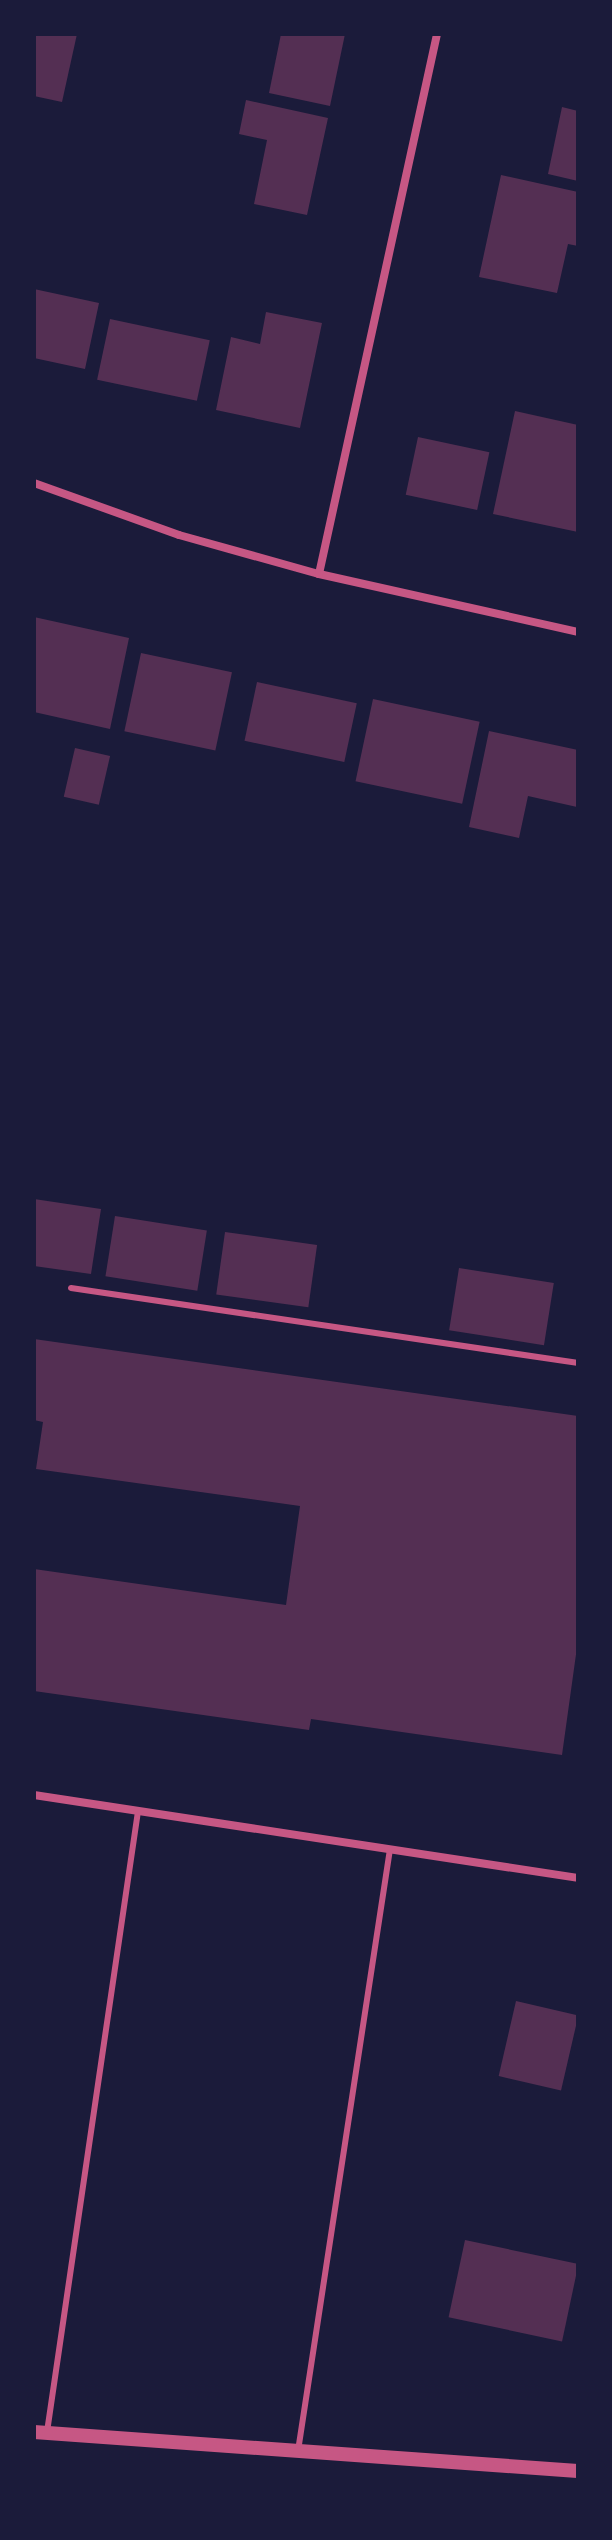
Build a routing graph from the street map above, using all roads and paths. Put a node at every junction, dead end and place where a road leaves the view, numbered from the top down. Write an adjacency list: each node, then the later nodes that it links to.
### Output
1 (437, 34): 3 (street)
2 (34, 483): 3 (street)
3 (319, 574): 4 (street)
4 (578, 632)
5 (71, 1288): 6 (lane)
6 (578, 1363)
7 (34, 1795): 8 (street)
8 (138, 1811): 9 (street); 11 (lane)
9 (390, 1849): 10 (street); 12 (lane)
10 (578, 1878)
11 (40, 2432): 12 (street)
12 (298, 2451): 13 (street)
13 (578, 2471)

